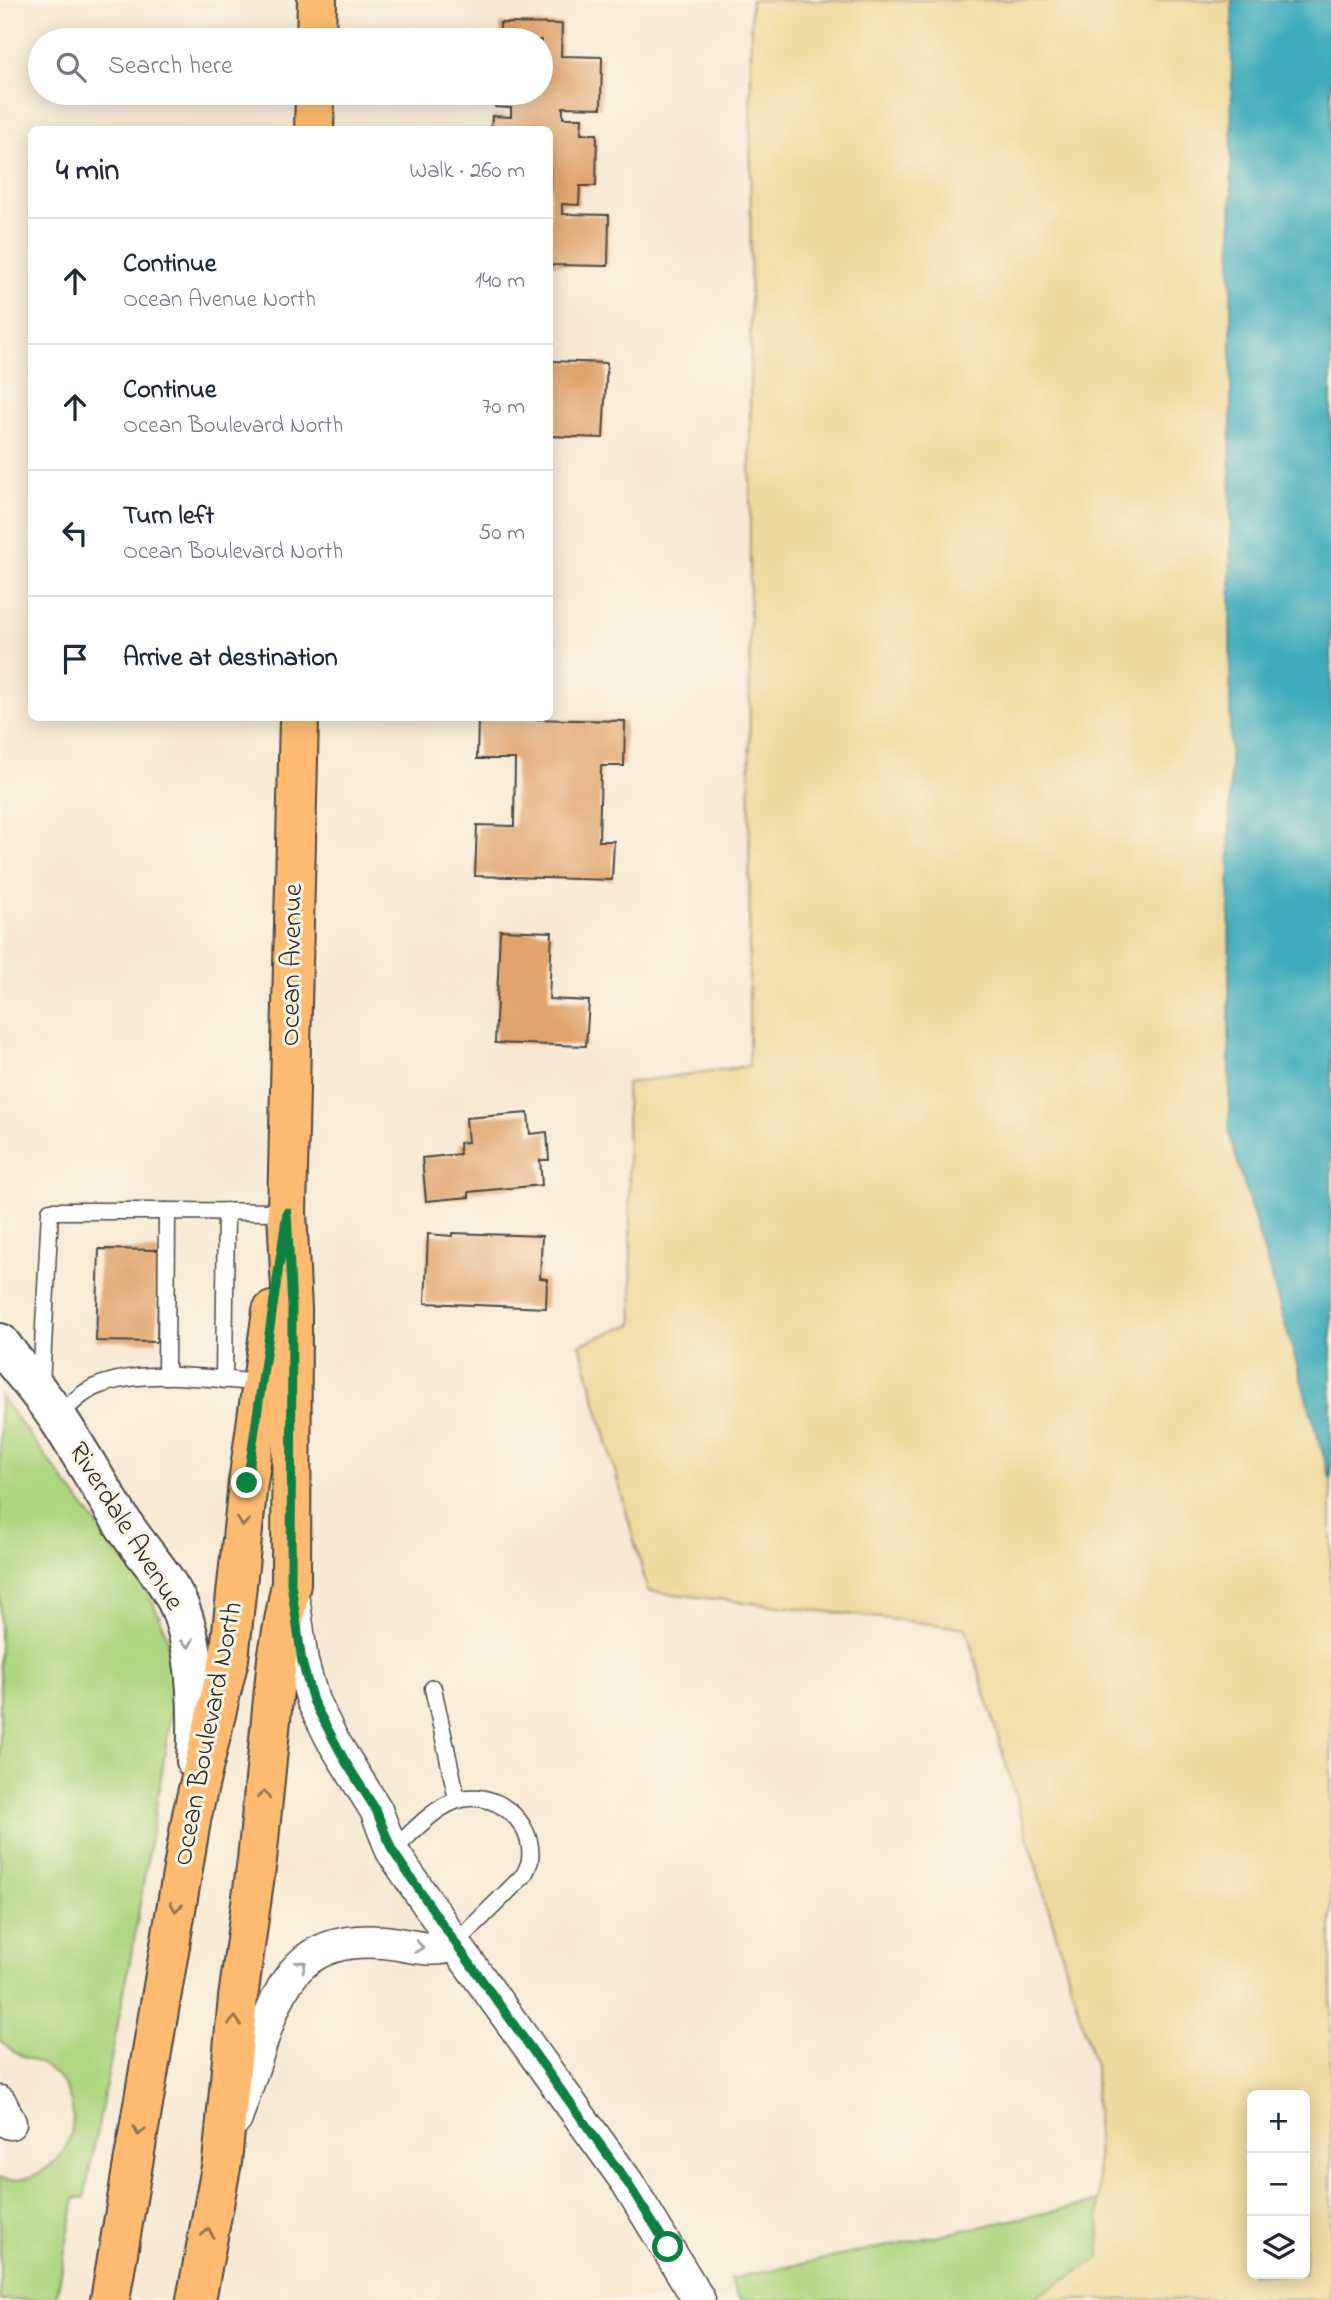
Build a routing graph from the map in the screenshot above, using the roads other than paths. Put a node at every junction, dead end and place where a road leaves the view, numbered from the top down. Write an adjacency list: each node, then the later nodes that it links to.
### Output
1 (317, 0): 2 (main road)
2 (316, 28)
3 (315, 105): 4 (main road)
4 (314, 126)
5 (299, 721): 8 (main road, Ocean Avenue)
6 (167, 1211): 7 (lane); 10 (lane); 13 (lane)
7 (226, 1211): 8 (lane); 11 (lane)
8 (287, 1212): 12 (main road, Ocean Boulevard North); 14 (main road, Ocean Boulevard North)
9 (0, 1343): 13 (street, Riverdale Avenue)
10 (166, 1376): 11 (lane); 13 (lane)
11 (224, 1380): 12 (lane)
12 (262, 1383): 17 (main road, Ocean Boulevard North, one-way to 17)
13 (48, 1406): 17 (street, Riverdale Avenue, one-way to 17)
14 (291, 1583): 18 (street); 20 (main road, Ocean Boulevard North, one-way to 14)
15 (433, 1688): 16 (lane)
16 (457, 1800): 18 (lane); 19 (lane)
17 (192, 1815): 21 (main road, Ocean Boulevard North, one-way to 21)
18 (392, 1850): 19 (street)
19 (456, 1944): 20 (street, one-way to 19); 23 (street)
20 (222, 2162): 22 (main road, Ocean Boulevard North, one-way to 20)
21 (110, 2300)
22 (195, 2300)
23 (699, 2300)

